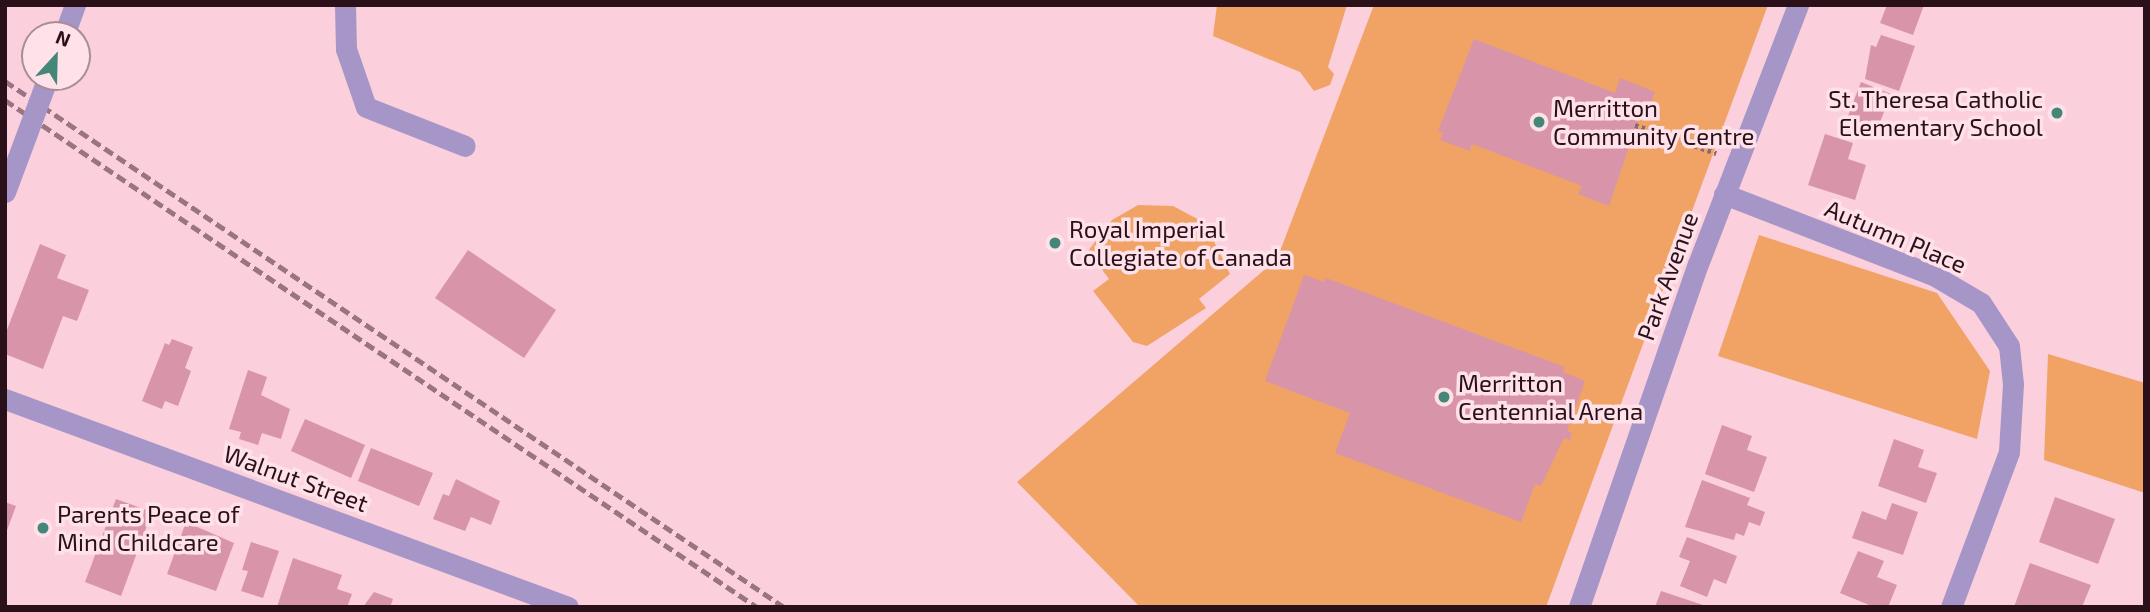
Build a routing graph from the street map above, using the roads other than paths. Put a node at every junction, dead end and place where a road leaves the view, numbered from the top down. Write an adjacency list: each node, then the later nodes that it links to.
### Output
1 (345, 5): 4 (street)
2 (1798, 5): 6 (street, Park Avenue)
3 (43, 91): 5 (street, bridge)
4 (466, 146)
5 (5, 192)
6 (1724, 194): 9 (street, Park Avenue); 10 (street, Autumn Place)
7 (5, 399): 8 (street, Walnut Street)
8 (568, 607)
9 (1579, 607)
10 (1951, 607)

